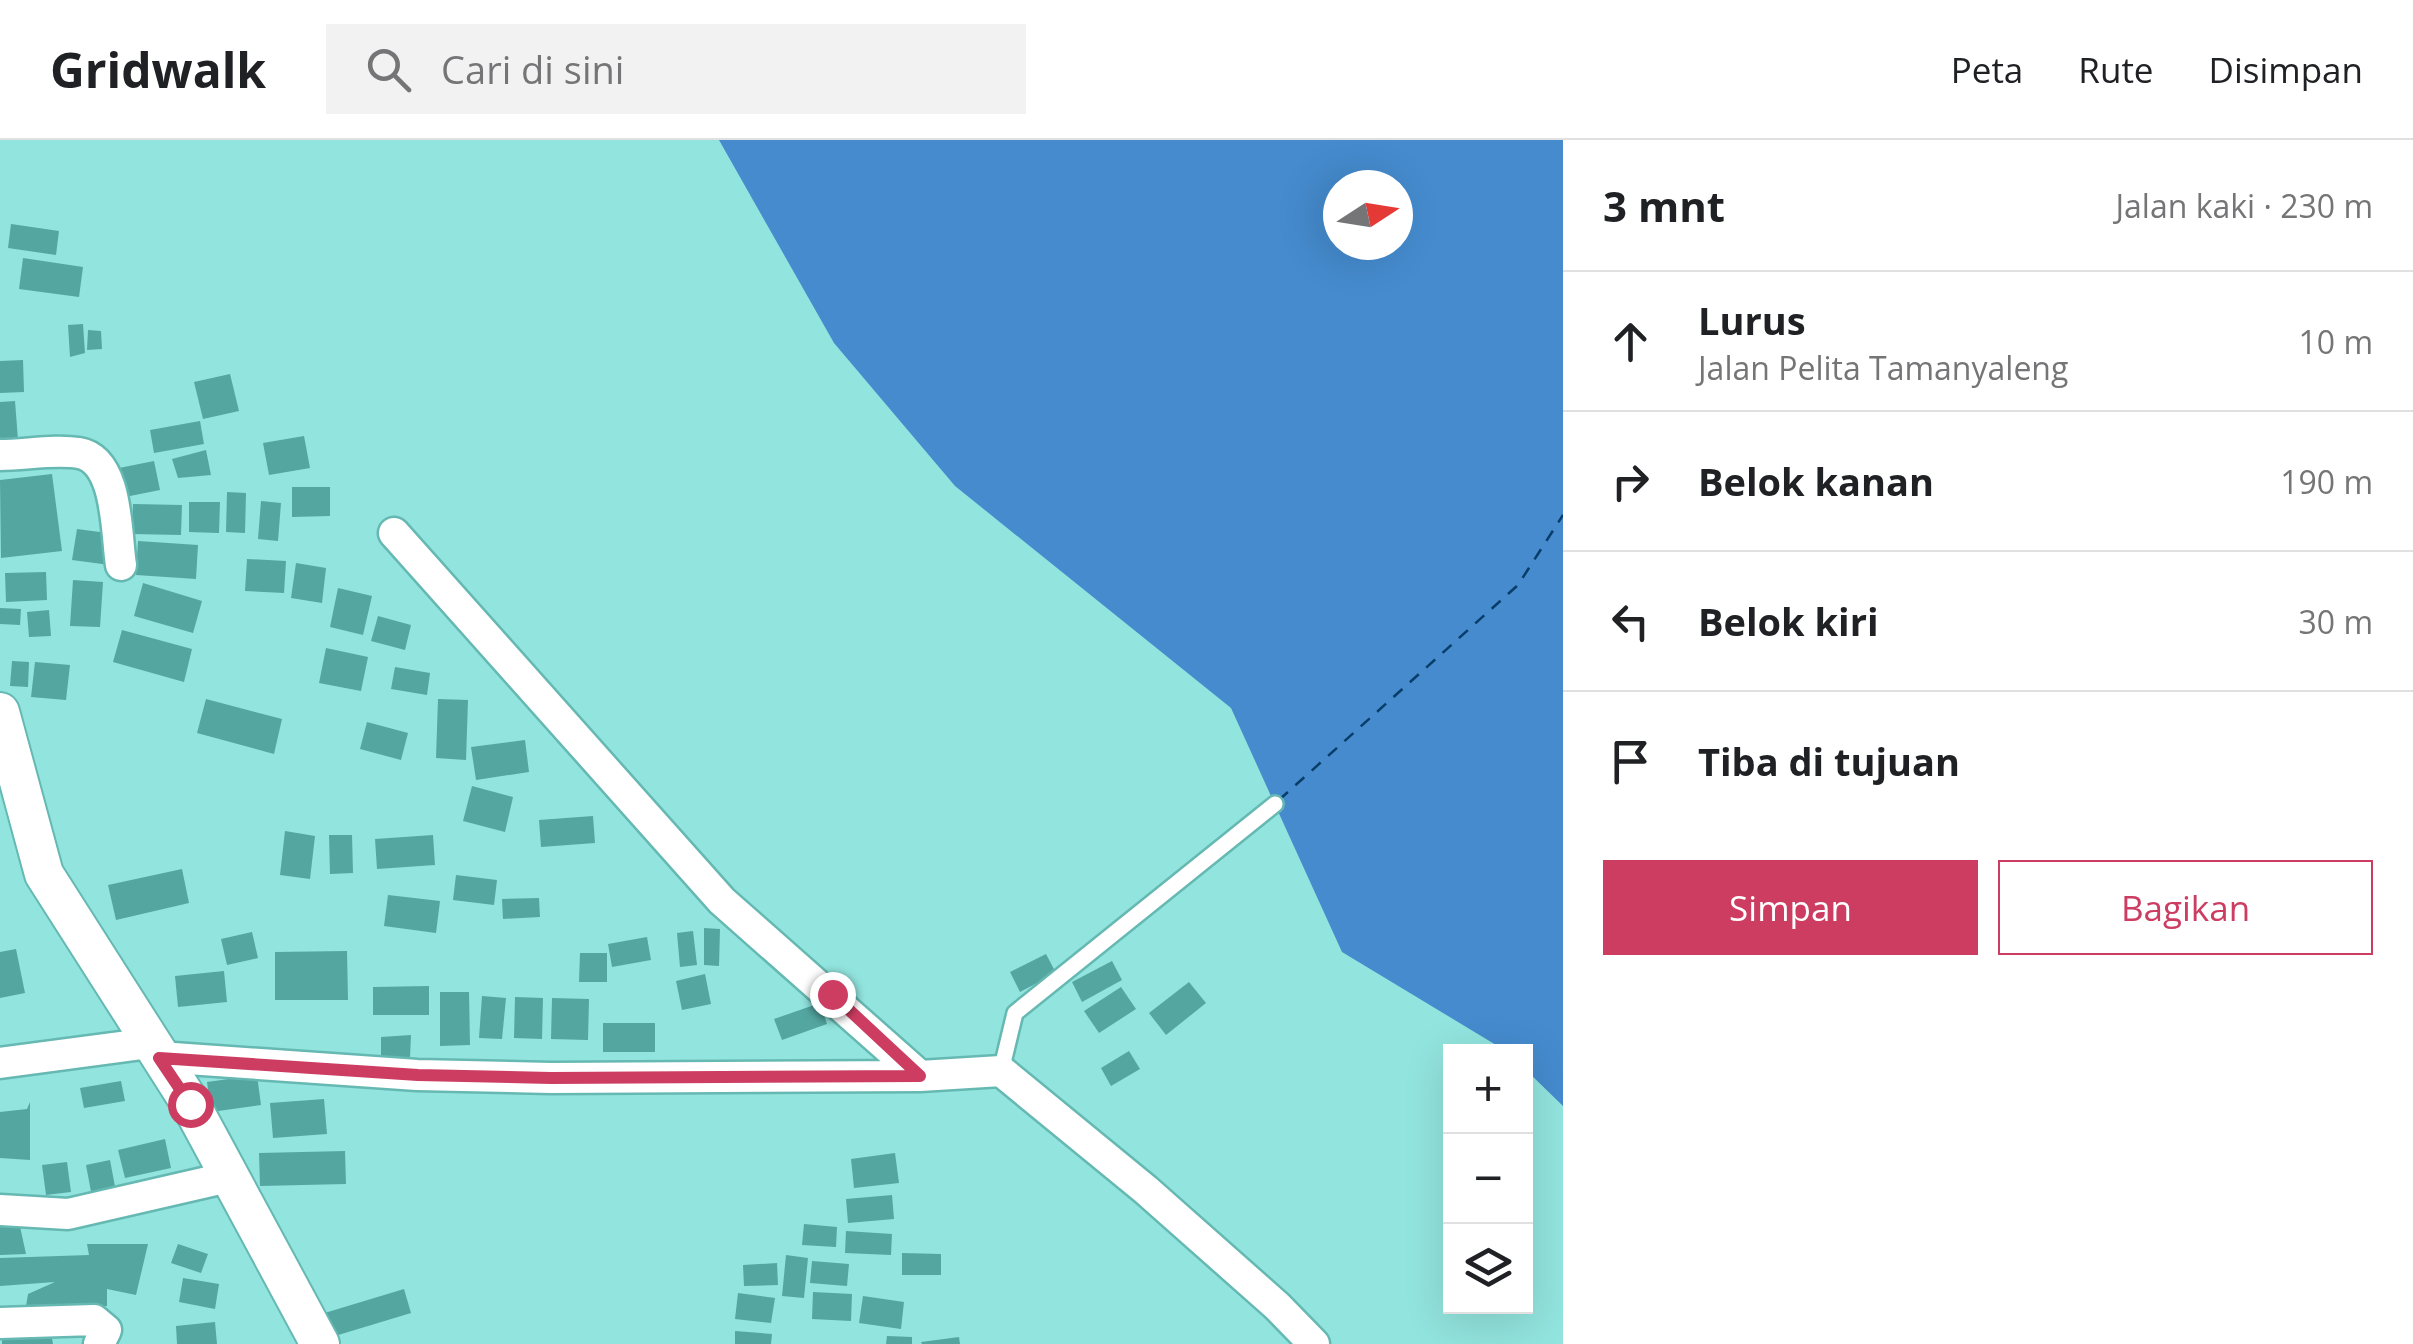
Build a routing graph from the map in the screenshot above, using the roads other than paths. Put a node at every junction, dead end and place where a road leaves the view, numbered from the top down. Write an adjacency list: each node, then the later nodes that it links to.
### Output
1 (0, 455): 3 (street)
2 (394, 534): 10 (street)
3 (121, 566)
4 (0, 712): 5 (street)
5 (10, 783): 7 (street)
6 (1275, 804): 9 (lane)
7 (155, 1050): 8 (street); 10 (street); 11 (street)
8 (0, 1063)
9 (1002, 1071): 10 (street); 16 (street)
10 (920, 1076)
11 (230, 1177): 12 (street); 15 (street)
12 (0, 1210)
13 (0, 1324): 14 (street)
14 (99, 1344)
15 (320, 1344)
16 (1314, 1344)

